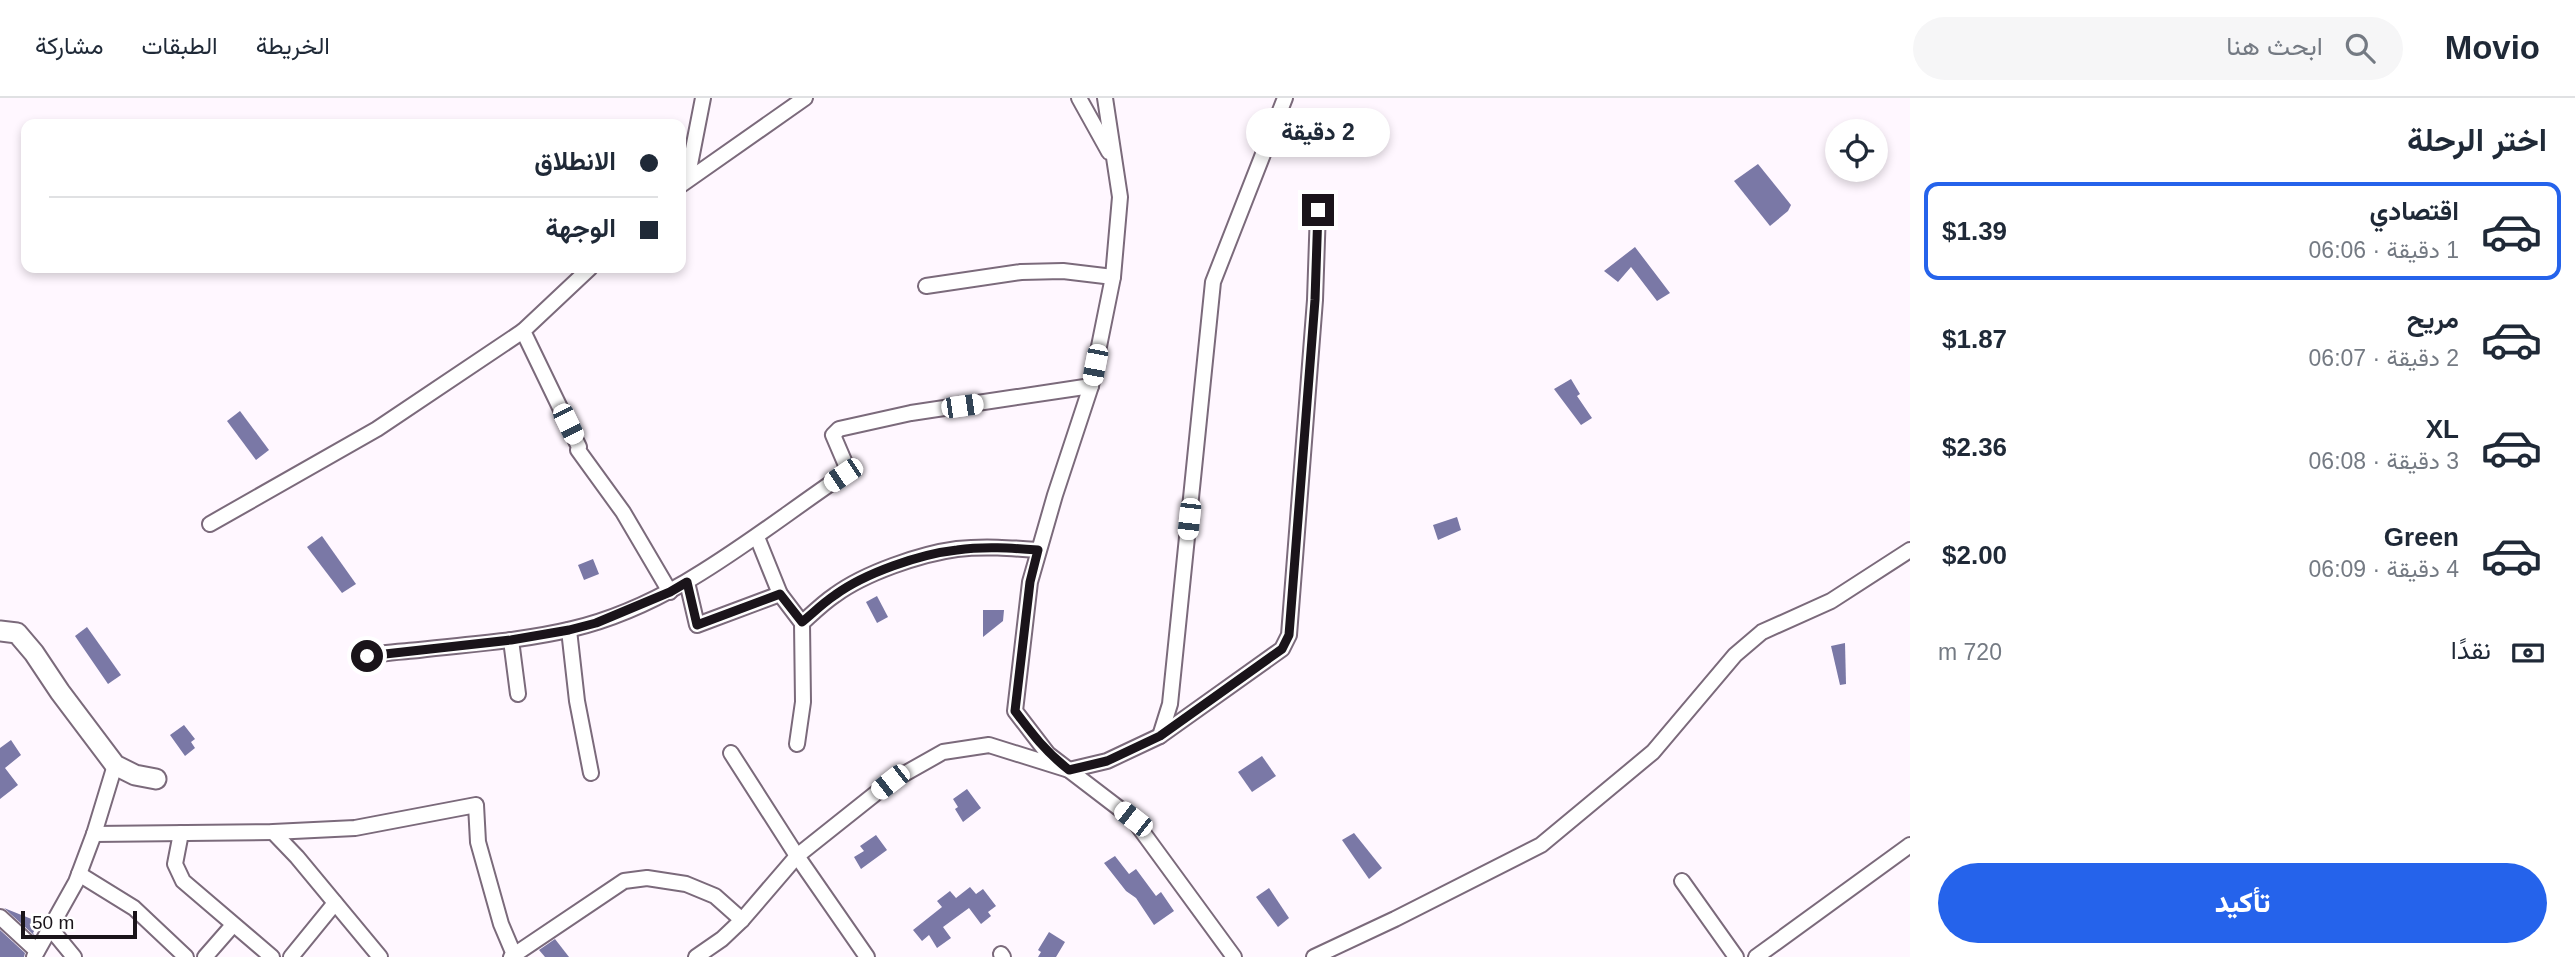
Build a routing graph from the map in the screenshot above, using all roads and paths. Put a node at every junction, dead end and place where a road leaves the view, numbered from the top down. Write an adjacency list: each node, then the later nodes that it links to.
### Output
1 (703, 98): 6 (street)
2 (805, 98): 7 (street)
3 (1079, 98): 8 (street)
4 (1105, 98): 8 (street)
5 (1285, 98): 28 (street)
6 (686, 174)
7 (686, 182)
8 (1120, 197): 11 (street)
9 (1318, 210): 28 (street)
10 (585, 273): 13 (street)
11 (1113, 277): 12 (street); 14 (street)
12 (926, 286)
13 (523, 331): 15 (street); 20 (street)
14 (1091, 386): 16 (street); 17 (street)
15 (210, 524)
16 (757, 537): 19 (street); 21 (street)
17 (1038, 550): 22 (street); 32 (street)
18 (1910, 550): 58 (street)
19 (687, 582): 20 (street); 21 (street)
20 (670, 592): 23 (street)
21 (780, 594): 22 (street)
22 (802, 622): 29 (street)
23 (569, 630): 25 (street); 33 (street)
24 (0, 631): 31 (street)
25 (511, 640): 26 (street); 27 (street)
26 (361, 659)
27 (519, 694)
28 (1160, 736): 32 (street)
29 (797, 744)
30 (731, 753): 39 (street)
31 (115, 765): 34 (street); 37 (street)
32 (1069, 770): 39 (street); 57 (street)
33 (591, 773)
34 (156, 779)
35 (273, 832): 36 (street); 42 (street); 54 (street)
36 (181, 833): 37 (street); 45 (street)
37 (94, 834): 40 (street)
38 (1910, 845): 60 (street)
39 (797, 856): 44 (street); 56 (street)
40 (79, 874): 46 (street); 49 (street)
41 (1682, 881): 59 (street)
42 (335, 903): 52 (street); 53 (street)
43 (0, 917): 47 (street)
44 (742, 920): 54 (street); 55 (street)
45 (233, 925): 50 (street); 51 (street)
46 (51, 929): 47 (street); 48 (street)
47 (36, 954)
48 (74, 957)
49 (186, 957)
50 (205, 957)
51 (272, 957)
52 (291, 957)
53 (380, 957)
54 (513, 957)
55 (696, 957)
56 (867, 957)
57 (1234, 957)
58 (1314, 957)
59 (1736, 957)
60 (1756, 957)

